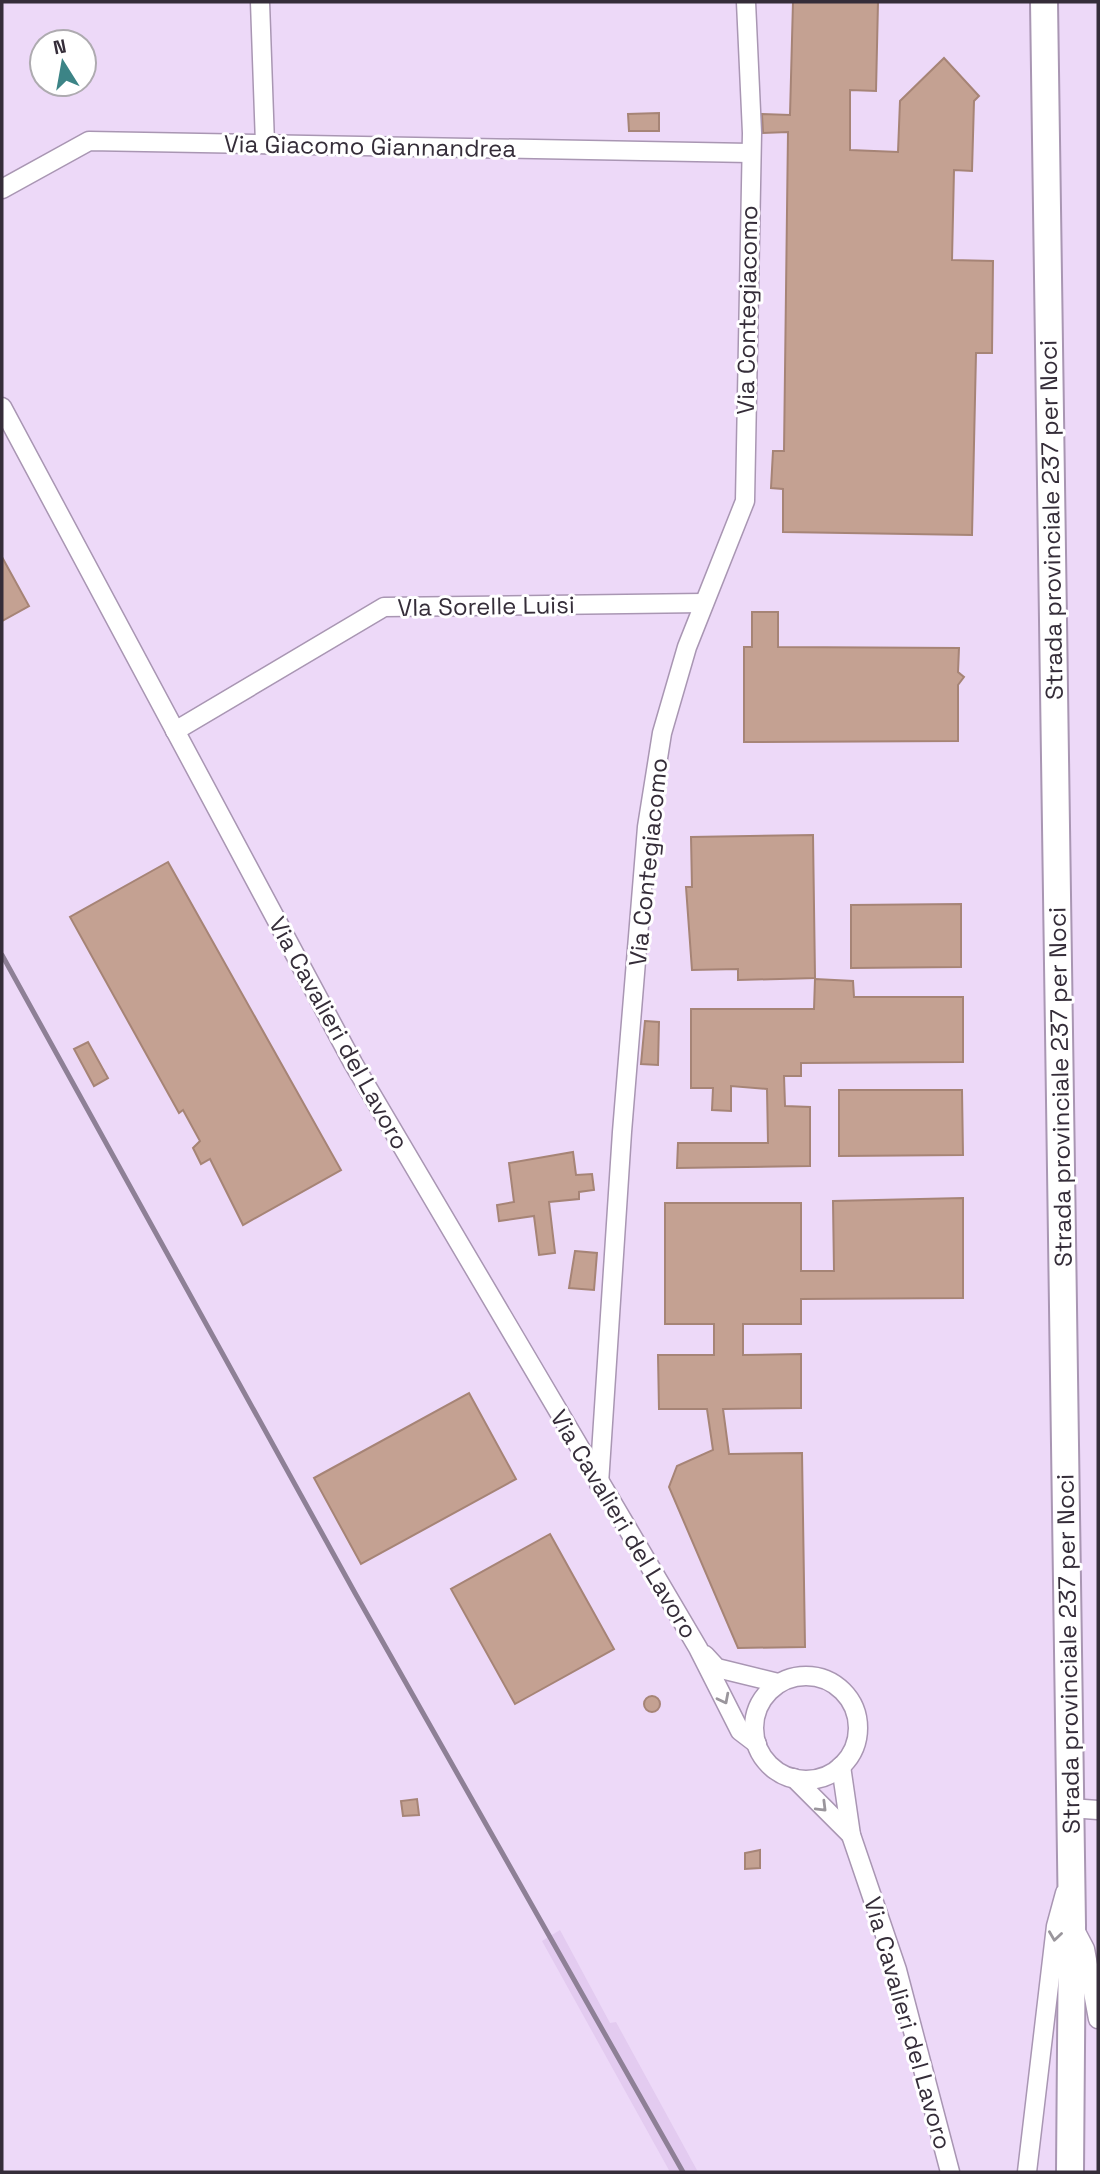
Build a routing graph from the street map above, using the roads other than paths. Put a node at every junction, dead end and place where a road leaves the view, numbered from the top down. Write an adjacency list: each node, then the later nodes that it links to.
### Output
1 (260, 2): 4 (street)
2 (746, 2): 5 (street, Via Contegiacomo)
3 (1044, 2): 16 (main road, Strada provinciale 237 per Noci)
4 (265, 144): 5 (street, Via Giacomo Giannandrea); 6 (street, Via Giacomo Giannandrea)
5 (750, 153): 8 (street, Via Contegiacomo)
6 (2, 189)
7 (2, 407): 9 (street, Via Cavalieri del Lavoro)
8 (704, 603): 9 (street, VIa Sorelle Luisi); 10 (street, Via Contegiacomo)
9 (175, 731): 10 (street, Via Cavalieri del Lavoro)
10 (599, 1483): 11 (street, Via Cavalieri del Lavoro)
11 (698, 1648): 12 (street, Via Cavalieri del Lavoro); 13 (street, Via Cavalieri del Lavoro, one-way to 13)
12 (778, 1683): 13 (street); 14 (street, Via Cavalieri del Lavoro)
13 (757, 1744): 15 (street, Via Cavalieri del Lavoro)
14 (841, 1766): 15 (street); 18 (street, Via Cavalieri del Lavoro)
15 (794, 1778): 18 (street, Via Cavalieri del Lavoro, one-way to 18)
16 (1070, 1808): 17 (street); 19 (main road, Strada provinciale 237 per Noci)
17 (1098, 1810)
18 (851, 1835): 22 (street, Via Cavalieri del Lavoro)
19 (1071, 1869): 20 (main road, Strada provinciale 237 per Noci); 23 (street, one-way to 23)
20 (1072, 1925): 21 (street); 24 (main road, Strada provinciale 237 per Noci)
21 (1098, 2019)
22 (950, 2172)
23 (1027, 2172)
24 (1070, 2172)

